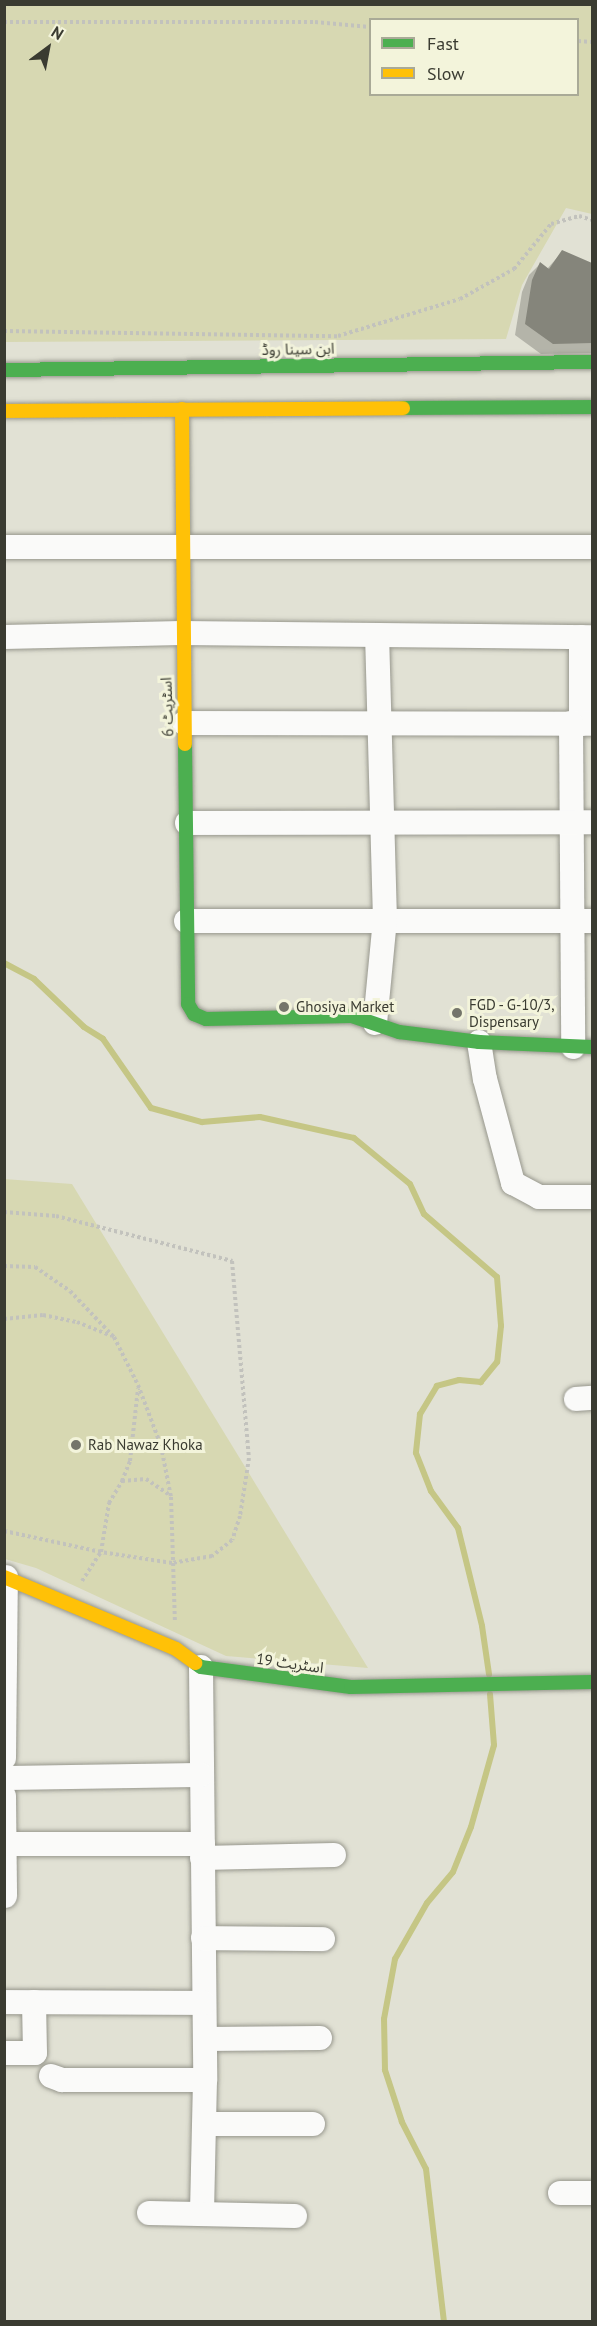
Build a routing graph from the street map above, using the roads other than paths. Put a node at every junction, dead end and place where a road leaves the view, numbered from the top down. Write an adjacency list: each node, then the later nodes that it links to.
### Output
1 (592, 362): 2 (street, ابن سینا روڈ)
2 (4, 370)
3 (592, 407): 4 (street)
4 (182, 409): 5 (street); 7 (street, اسٹریٹ 6)
5 (4, 411)
6 (4, 547): 7 (street)
7 (181, 547): 8 (street); 9 (street, اسٹریٹ 6)
8 (592, 547)
9 (181, 633): 10 (street); 11 (street); 13 (street, اسٹریٹ 6)
10 (377, 635): 12 (street); 14 (street)
11 (4, 637)
12 (587, 637): 15 (street)
13 (184, 723): 14 (street); 18 (street, اسٹریٹ 6)
14 (380, 723): 15 (street); 16 (street)
15 (582, 724): 17 (street)
16 (383, 821): 17 (street); 18 (street); 19 (street)
17 (581, 821): 21 (street)
18 (187, 823): 20 (street, اسٹریٹ 6)
19 (385, 920): 20 (street); 21 (street); 22 (street)
20 (186, 921): 22 (street, اسٹریٹ 6)
21 (582, 921): 24 (street)
22 (375, 1023): 23 (street)
23 (480, 1042): 24 (street); 25 (street)
24 (583, 1047)
25 (592, 1197)
26 (5, 1577): 27 (street, اسٹریٹ 19); 29 (street)
27 (201, 1667): 28 (street, اسٹریٹ 19); 30 (street)
28 (592, 1682)
29 (4, 1758)
30 (201, 1775): 31 (street); 34 (street)
31 (4, 1778)
32 (4, 1796): 33 (street)
33 (5, 1844): 34 (street); 36 (street)
34 (202, 1851): 35 (street); 37 (street)
35 (334, 1855)
36 (5, 1896)
37 (203, 1938): 38 (street); 41 (street)
38 (322, 1940)
39 (4, 2002): 40 (street)
40 (34, 2002): 41 (street); 44 (street)
41 (204, 2003): 43 (street)
42 (320, 2038): 43 (street)
43 (204, 2039): 46 (street)
44 (4, 2052)
45 (51, 2076): 46 (street)
46 (205, 2080): 47 (street)
47 (205, 2124): 48 (street); 52 (street)
48 (313, 2124)
49 (560, 2193): 50 (street)
50 (592, 2193)
51 (149, 2212): 52 (street)
52 (202, 2213): 53 (street)
53 (295, 2216)

